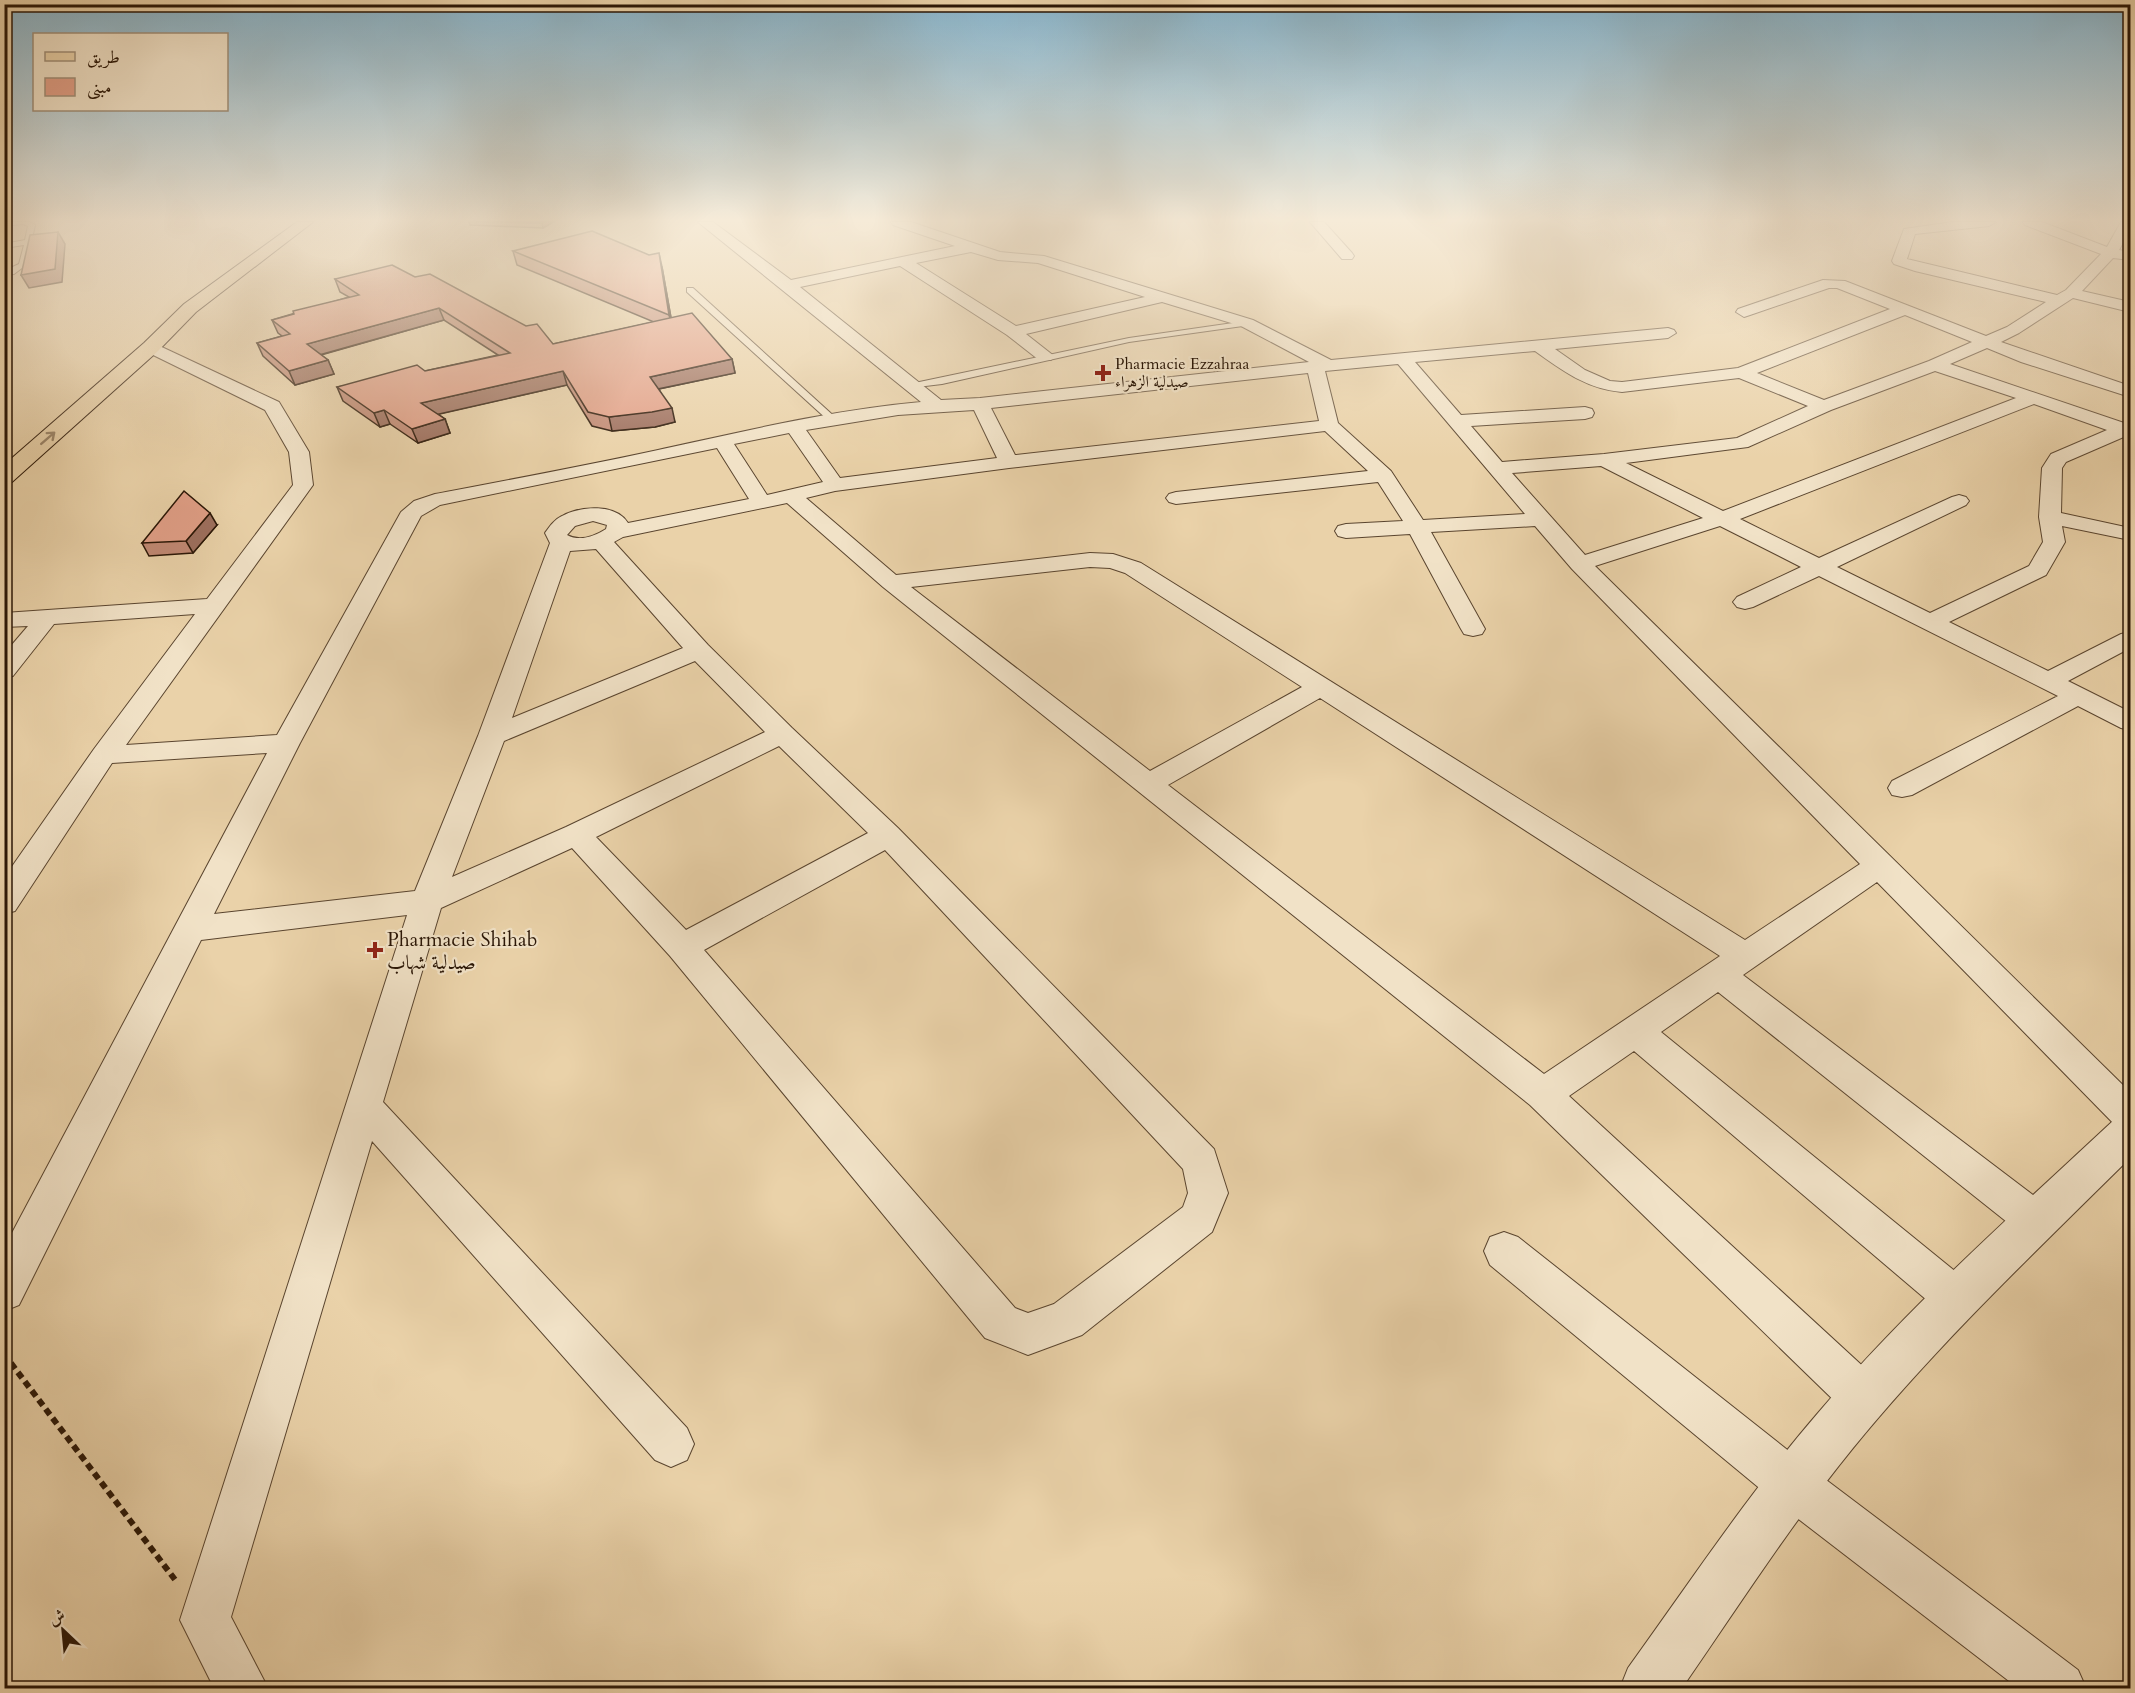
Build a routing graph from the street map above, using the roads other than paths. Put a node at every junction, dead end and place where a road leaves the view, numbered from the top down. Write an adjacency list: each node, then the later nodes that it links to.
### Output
1 (181, 301): 39 (main road)
2 (199, 301): 20 (main road)
3 (702, 301): 33 (lane)
4 (807, 301): 26 (street)
5 (965, 301): 16 (street)
6 (1146, 301): 16 (street)
7 (1176, 301): 15 (street)
8 (1776, 301): 14 (street)
9 (1885, 301): 13 (street)
10 (2059, 301): 18 (street)
11 (2089, 301): 12 (street)
12 (2130, 308)
13 (1906, 309): 18 (street); 25 (street)
14 (1744, 312)
15 (1247, 322): 21 (lane); 24 (street)
16 (1013, 332): 21 (street)
17 (1668, 333): 19 (street)
18 (1988, 342): 23 (street); 27 (street)
19 (1540, 346): 22 (street); 25 (street)
20 (151, 347): 44 (main road, one-way to 20); 63 (street)
21 (1045, 356): 26 (lane)
22 (1403, 359): 24 (street); 34 (street)
23 (1935, 364): 28 (street); 31 (street)
24 (1322, 366): 29 (street); 35 (street)
25 (1741, 373): 31 (street)
26 (909, 385): 30 (street)
27 (2130, 392)
28 (2034, 398): 37 (street); 53 (street)
29 (980, 404): 30 (street); 41 (street)
30 (936, 405): 33 (street)
31 (1824, 406): 40 (street)
32 (1585, 413): 34 (street)
33 (833, 420): 36 (street)
34 (1457, 421): 42 (street)
35 (1329, 425): 41 (street); 43 (street)
36 (795, 427): 38 (street); 46 (street)
37 (2128, 430): 51 (street)
38 (722, 441): 45 (street); 50 (street)
39 (4, 457)
40 (1604, 460): 42 (street); 53 (street)
41 (1009, 462): 46 (street)
42 (1497, 468): 52 (street)
43 (1384, 475): 48 (street); 54 (street)
44 (4, 477)
45 (558, 478): 55 (street); 77 (street)
46 (835, 485): 47 (street)
47 (791, 496): 50 (street); 61 (street)
48 (1176, 498)
49 (1959, 501): 60 (street)
50 (762, 503): 58 (street)
51 (2050, 518): 57 (street); 66 (street)
52 (1541, 519): 54 (street); 59 (street)
53 (1720, 519): 59 (street); 60 (street)
54 (1417, 527): 56 (street); 67 (street)
55 (573, 529): 58 (street); 58 (street); 76 (street)
56 (1346, 531)
57 (2130, 534)
58 (608, 536): 69 (street)
59 (1580, 564): 83 (street)
60 (1820, 567): 62 (street); 66 (street)
61 (891, 582): 72 (street); 79 (street)
62 (1746, 602)
63 (213, 606): 64 (street); 78 (street)
64 (48, 616): 65 (street); 70 (street)
65 (4, 620)
66 (1930, 622): 71 (street)
67 (1473, 628)
68 (2130, 639): 71 (street)
69 (699, 650): 75 (street); 76 (street)
70 (4, 671)
71 (2048, 681): 73 (street)
72 (1321, 687): 79 (street); 88 (street)
73 (2078, 696): 74 (street); 80 (street)
74 (2130, 722)
75 (782, 734): 81 (street); 82 (street)
76 (492, 736): 84 (street)
77 (286, 743): 78 (street); 86 (street)
78 (104, 755): 85 (street)
79 (1148, 784): 90 (street)
80 (1902, 788)
81 (576, 834): 84 (street); 87 (street)
82 (888, 835): 87 (street); 87 (street)
83 (1881, 864): 88 (street); 92 (street)
84 (427, 901): 86 (street); 91 (street)
85 (4, 903)
86 (190, 929): 96 (street)
87 (681, 947)
88 (1732, 965): 89 (street); 94 (street)
89 (1635, 1031): 90 (street); 97 (street)
90 (1543, 1094): 98 (street)
91 (365, 1107): 99 (street); 101 (street)
92 (2130, 1116)
93 (2130, 1132): 94 (street)
94 (2036, 1221): 97 (street)
95 (1504, 1251): 100 (street)
96 (4, 1291)
97 (1957, 1299): 98 (street)
98 (1864, 1398): 100 (street)
99 (671, 1444)
100 (1792, 1484): 102 (street); 103 (street)
101 (242, 1689)
102 (1648, 1689)
103 (2060, 1689)

